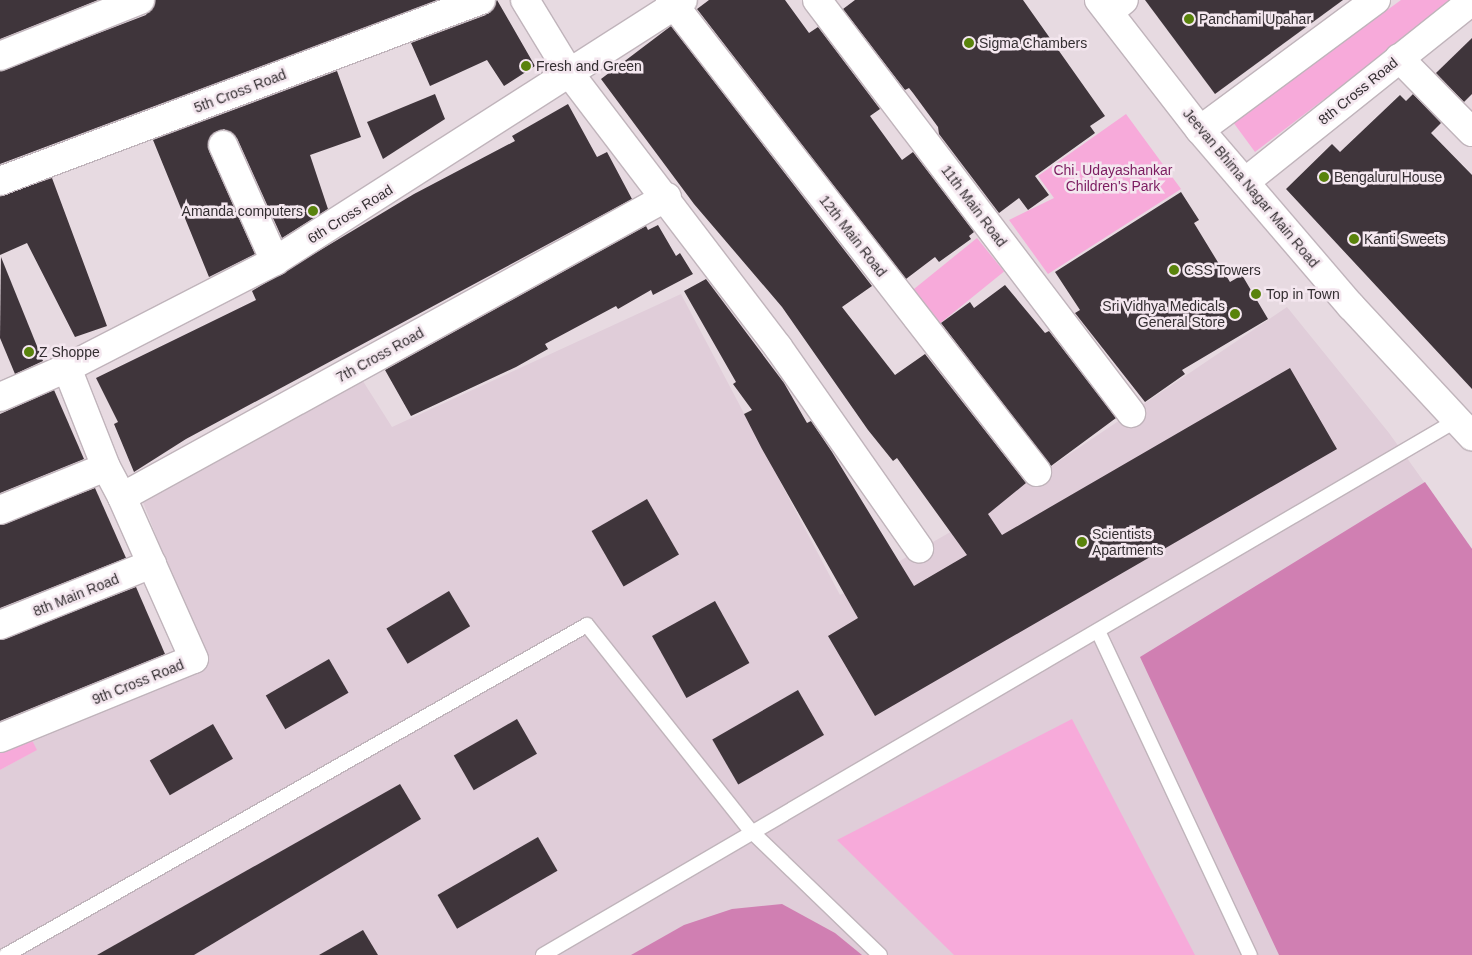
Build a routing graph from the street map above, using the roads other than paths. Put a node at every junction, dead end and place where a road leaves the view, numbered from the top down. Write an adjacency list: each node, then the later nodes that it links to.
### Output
1 (140, 0): 11 (street)
2 (481, 0): 17 (street, 5th Cross Road)
3 (525, 0): 13 (street)
4 (817, 0): 23 (street, 11th Main Road)
5 (1376, 0): 14 (street)
6 (1440, 0): 10 (street)
7 (1472, 1): 10 (street, 8th Cross Road)
8 (675, 2): 13 (street, 6th Cross Road); 26 (street, 12th Main Road)
9 (1110, 4): 14 (street, Jeevan Bhima Nagar Main Road)
10 (1437, 28): 12 (street, 8th Cross Road)
11 (0, 56)
12 (1399, 58): 15 (street); 18 (street, 8th Cross Road)
13 (570, 74): 19 (street); 20 (street, 6th Cross Road)
14 (1200, 130): 18 (street, Jeevan Bhima Nagar Main Road)
15 (1472, 132)
16 (223, 145): 20 (street)
17 (0, 181)
18 (1245, 182): 24 (street, Jeevan Bhima Nagar Main Road)
19 (667, 197): 27 (street, 7th Cross Road); 29 (street)
20 (275, 261): 21 (street, 6th Cross Road)
21 (67, 368): 22 (street, 6th Cross Road); 25 (street)
22 (0, 397)
23 (1132, 413)
24 (1465, 428): 32 (lane)
25 (106, 467): 27 (street); 28 (street)
26 (1037, 472)
27 (122, 497): 30 (street, 9th Cross Road)
28 (0, 510)
29 (919, 548)
30 (152, 564): 31 (street, 8th Main Road); 33 (street, 9th Cross Road)
31 (0, 625)
32 (1098, 631): 34 (lane); 38 (lane)
33 (0, 738)
34 (752, 832): 35 (lane); 36 (lane); 37 (lane)
35 (6, 955)
36 (543, 955)
37 (880, 955)
38 (1250, 955)

